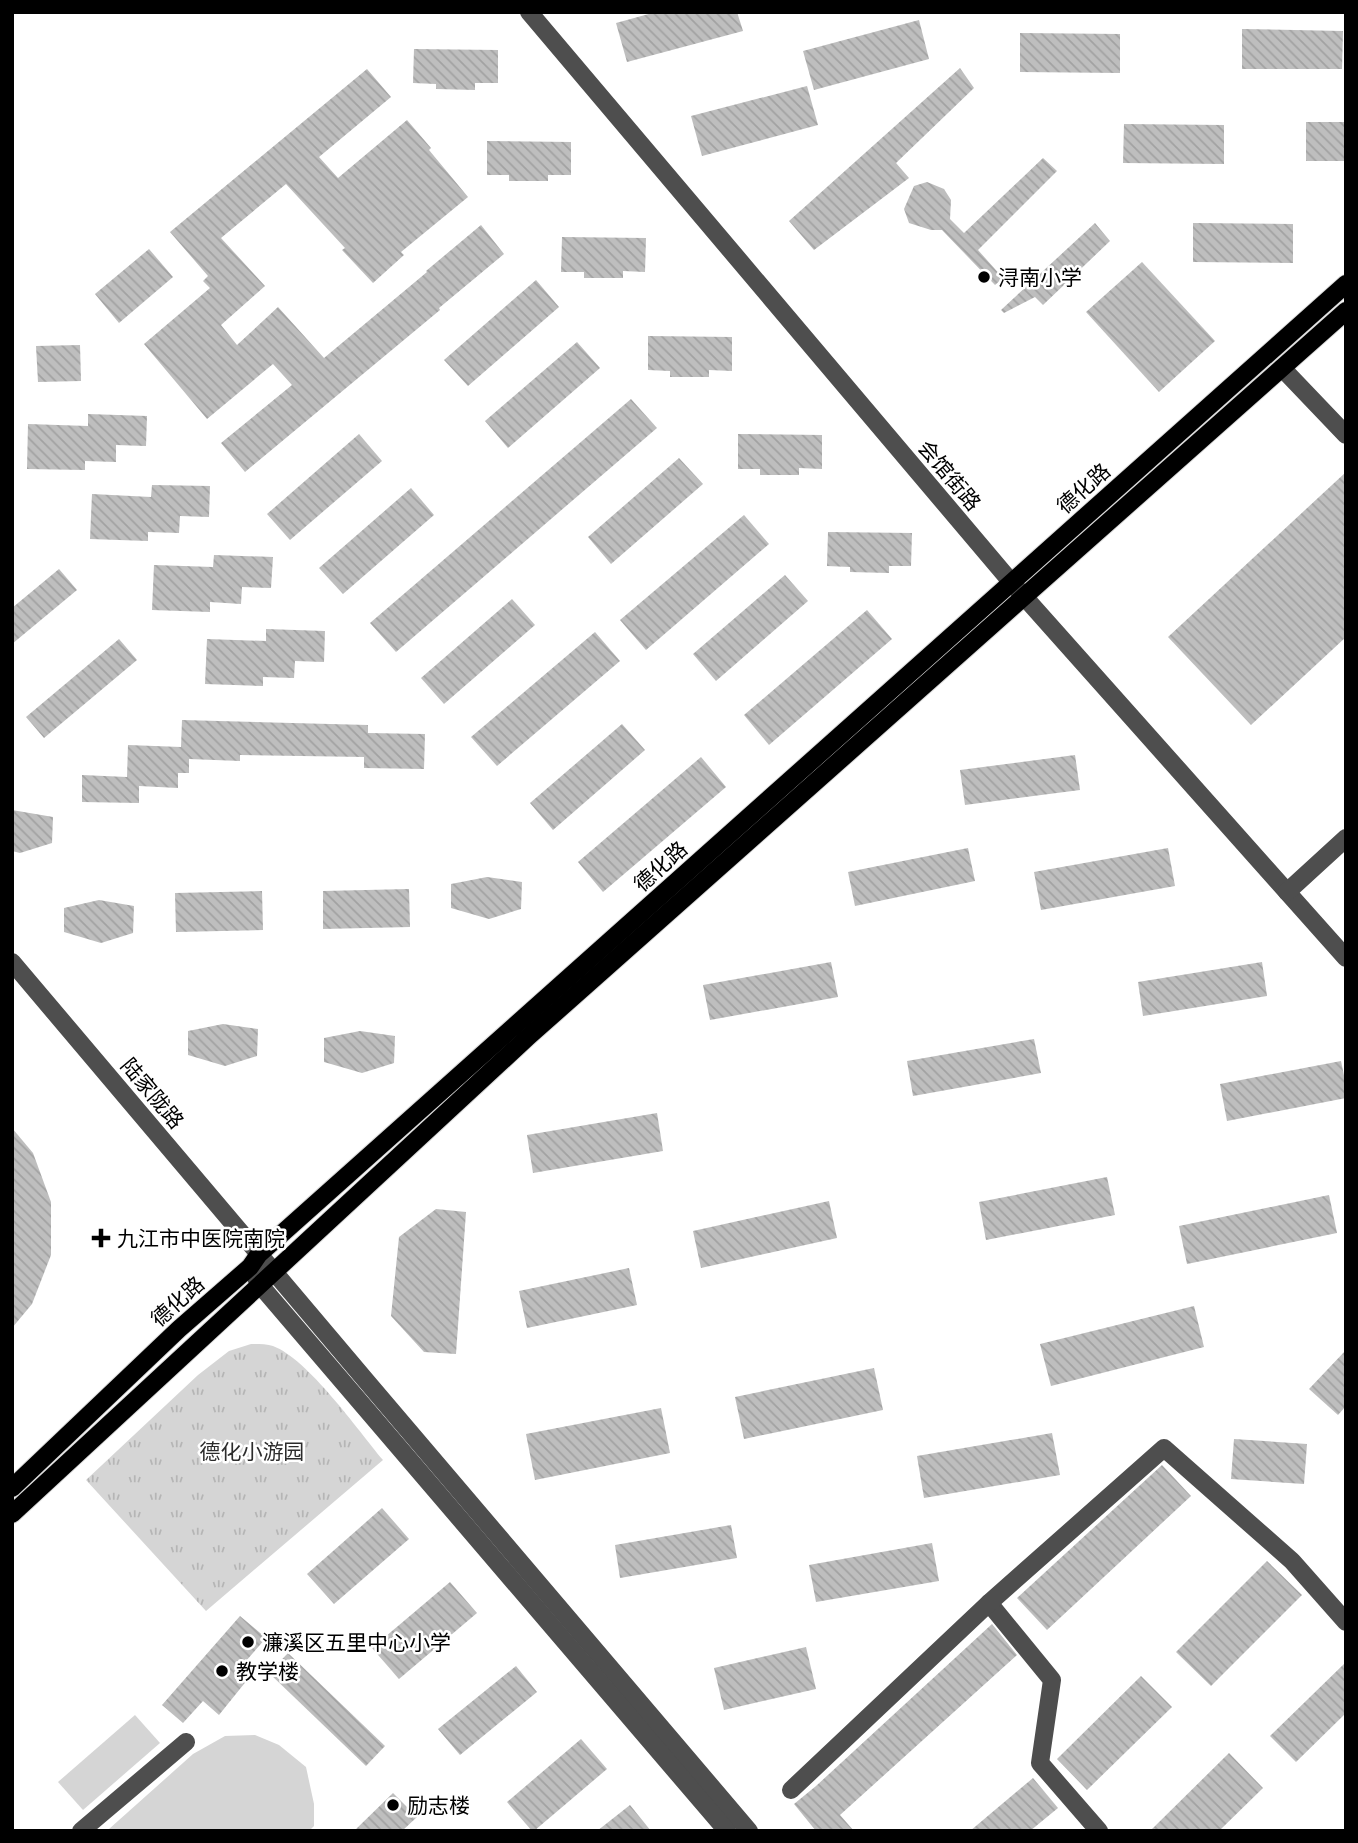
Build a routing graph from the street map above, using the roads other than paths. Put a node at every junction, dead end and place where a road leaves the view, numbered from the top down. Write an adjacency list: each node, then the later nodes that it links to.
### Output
1 (529, 12): 6 (street, 会馆街路)
2 (1346, 284): 6 (main road, 德化路)
3 (1346, 311): 4 (main road, 德化路)
4 (1282, 368): 5 (street); 7 (main road, 德化路)
5 (1346, 435)
6 (1012, 583): 7 (street, 会馆街路); 12 (main road, 德化路)
7 (1024, 596): 9 (street, 会馆街路); 13 (main road, 德化路)
8 (1346, 838): 9 (street)
9 (1287, 892): 10 (street, 会馆街路)
10 (1346, 958)
11 (12, 962): 12 (street, 陆家陇路)
12 (254, 1260): 13 (street); 14 (street); 15 (main road, 德化路)
13 (274, 1272): 14 (main road, 德化路); 23 (street)
14 (260, 1285): 16 (main road, 德化路); 22 (street)
15 (12, 1488)
16 (12, 1514)
17 (989, 1603): 18 (street); 20 (street); 24 (street)
18 (1346, 1622)
19 (186, 1742): 21 (street)
20 (791, 1790)
21 (81, 1831)
22 (727, 1831)
23 (749, 1831)
24 (1100, 1831)

